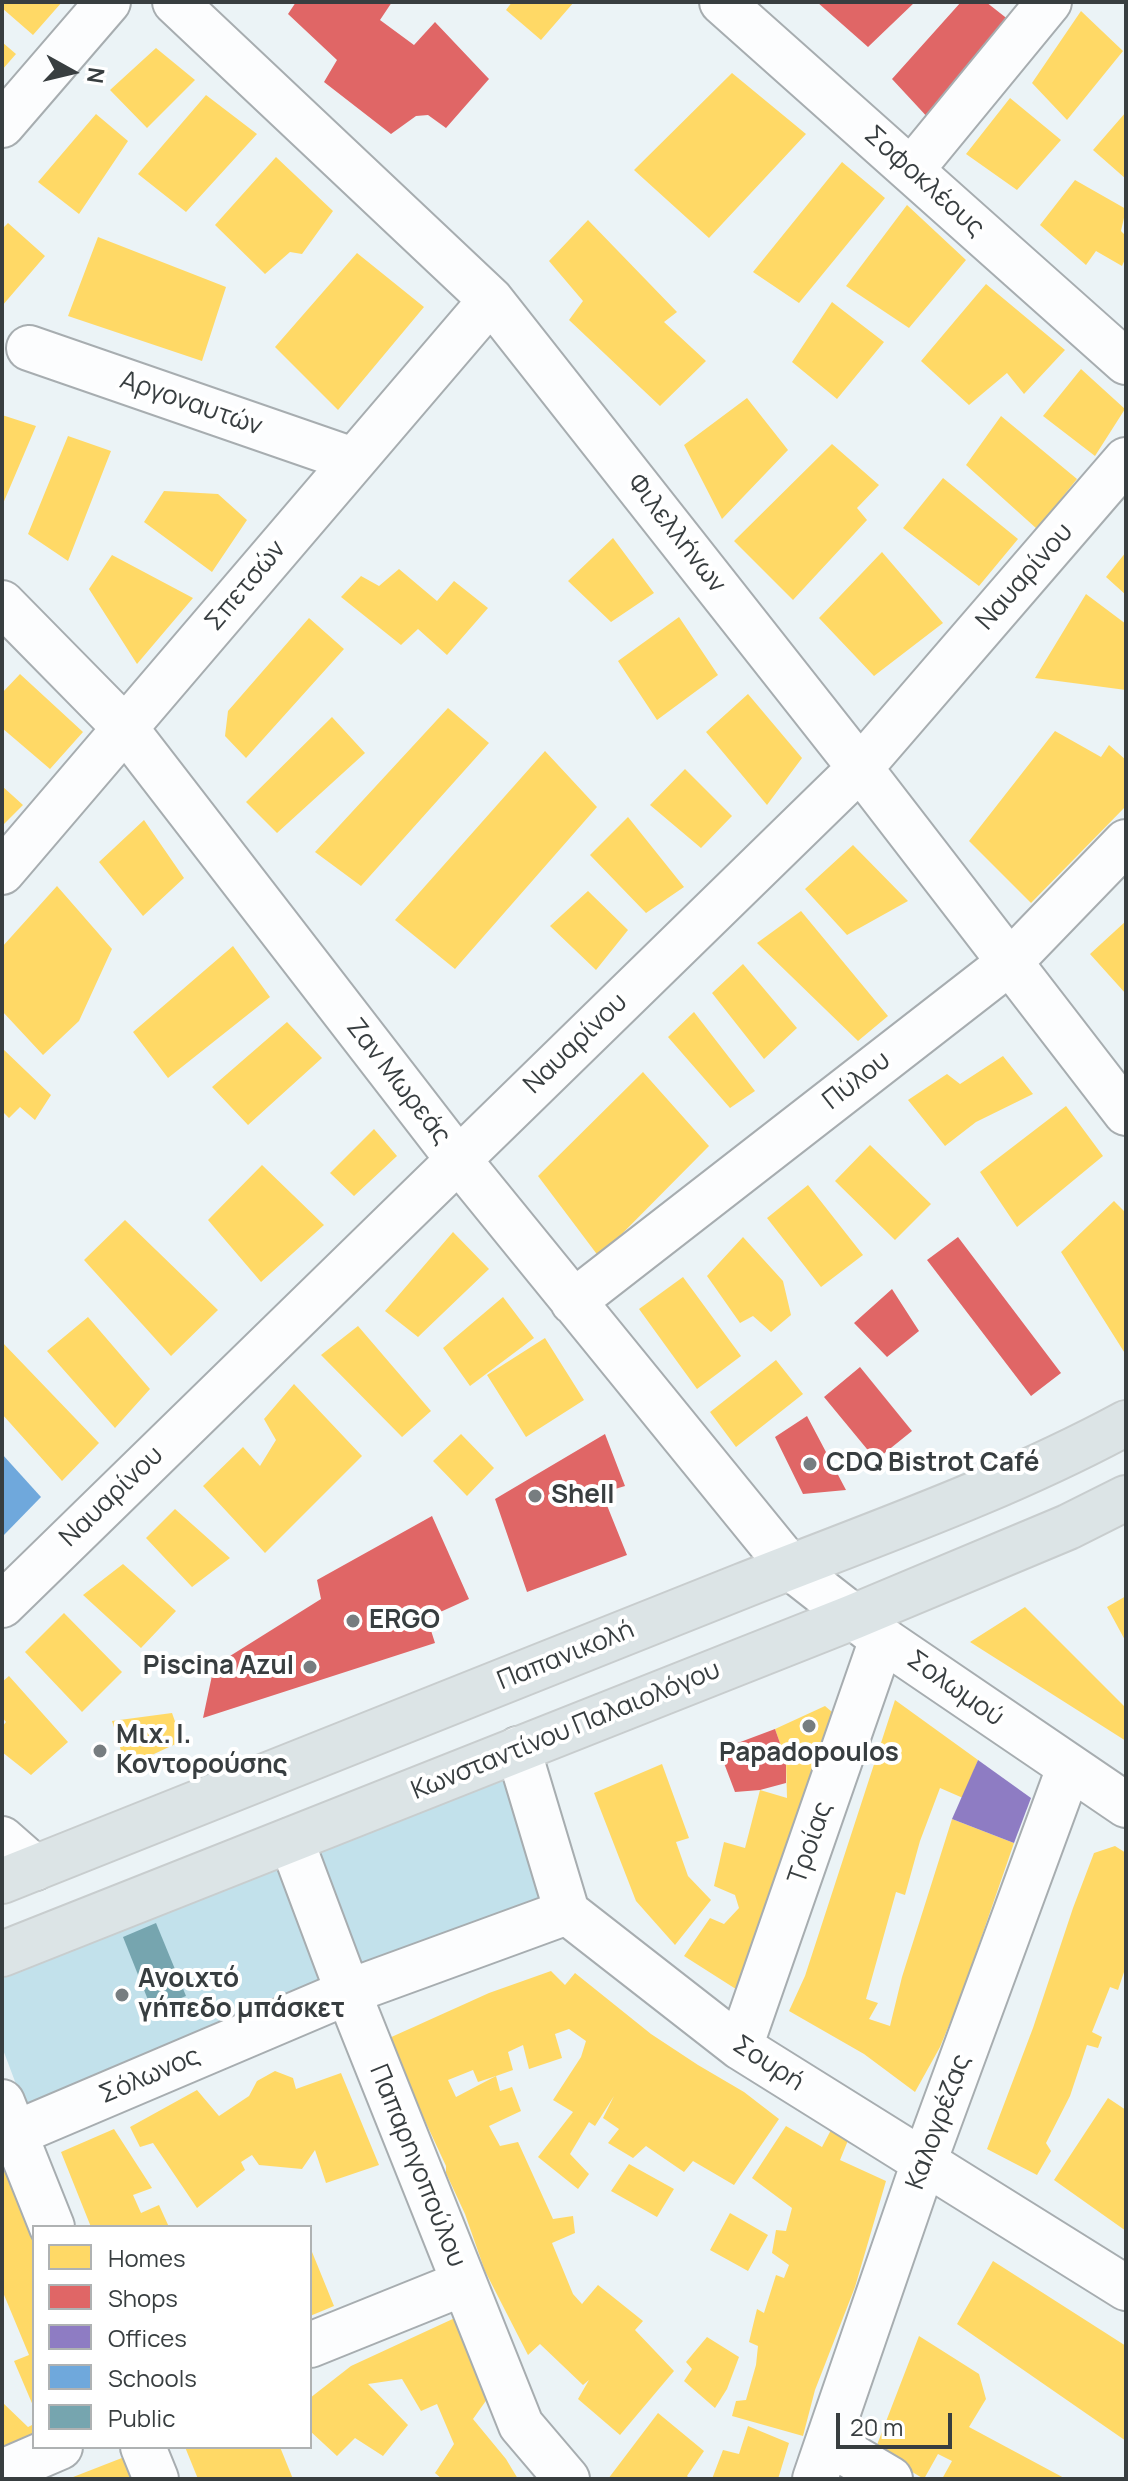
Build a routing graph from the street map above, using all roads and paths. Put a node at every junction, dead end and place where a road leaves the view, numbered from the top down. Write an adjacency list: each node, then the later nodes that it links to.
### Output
1 (108, 2): 5 (street)
2 (175, 2): 7 (street, Φιλελλήνων)
3 (722, 2): 6 (street, Σοφοκλέους)
4 (1049, 2): 6 (street)
5 (2, 125)
6 (911, 170): 9 (street, Σοφοκλέους)
7 (491, 300): 10 (street, Σπετσών); 14 (street, Φιλελλήνων)
8 (29, 348): 10 (street, Αργοναυτών)
9 (1126, 362)
10 (353, 460): 13 (street, Σπετσών)
11 (1126, 460): 14 (street, Ναυαρίνου)
12 (2, 603): 13 (street, Ζαν Μωρεάς)
13 (125, 728): 16 (street, Σπετσών); 19 (street, Ζαν Μωρεάς)
14 (860, 768): 17 (street, Φιλελλήνων); 19 (street, Ναυαρίνου)
15 (1126, 842): 17 (street, Πύλου)
16 (2, 872)
17 (1009, 963): 18 (street, Φιλελλήνων); 20 (street, Πύλου)
18 (1126, 1113)
19 (457, 1158): 20 (street, Ζαν Μωρεάς); 24 (street, Ναυαρίνου)
20 (573, 1302): 23 (street, Ζαν Μωρεάς)
21 (1126, 1423): 23 (main road, Παπανικολή)
22 (1126, 1498): 25 (main road, Κωνσταντίνου Παλαιολόγου)
23 (790, 1567): 25 (street, Σολωμού); 31 (main road, Παπανικολή)
24 (2, 1605)
25 (868, 1628): 26 (main road, Κωνσταντίνου Παλαιολόγου); 27 (street, Σολωμού); 35 (street, Τροίας)
26 (518, 1749): 30 (main road, Κωνσταντίνου Παλαιολόγου); 32 (street)
27 (1069, 1768): 28 (street, Σολωμού); 37 (street, Καλογρέζας)
28 (1126, 1805)
29 (2, 1839): 31 (street)
30 (291, 1840): 33 (main road, Κωνσταντίνου Παλαιολόγου); 34 (street, Παπαρηγοπούλου)
31 (19, 1874)
32 (567, 1912): 34 (street, Σόλωνος); 35 (street, Σουρή)
33 (2, 1954)
34 (348, 1992): 36 (street, Σόλωνος); 39 (street, Παπαρηγοπούλου)
35 (740, 2047): 37 (street, Σουρή)
36 (6, 2125): 38 (street)
37 (924, 2162): 40 (street, Σουρή); 44 (street, Καλογρέζας)
38 (51, 2225)
39 (464, 2283): 41 (street); 47 (street, Παπαρηγοπούλου)
40 (1126, 2288)
41 (312, 2344)
42 (55, 2449): 45 (street)
43 (144, 2449): 46 (street)
44 (822, 2461): 48 (street)
45 (2, 2472)
46 (156, 2479)
47 (567, 2479)
48 (890, 2479)

